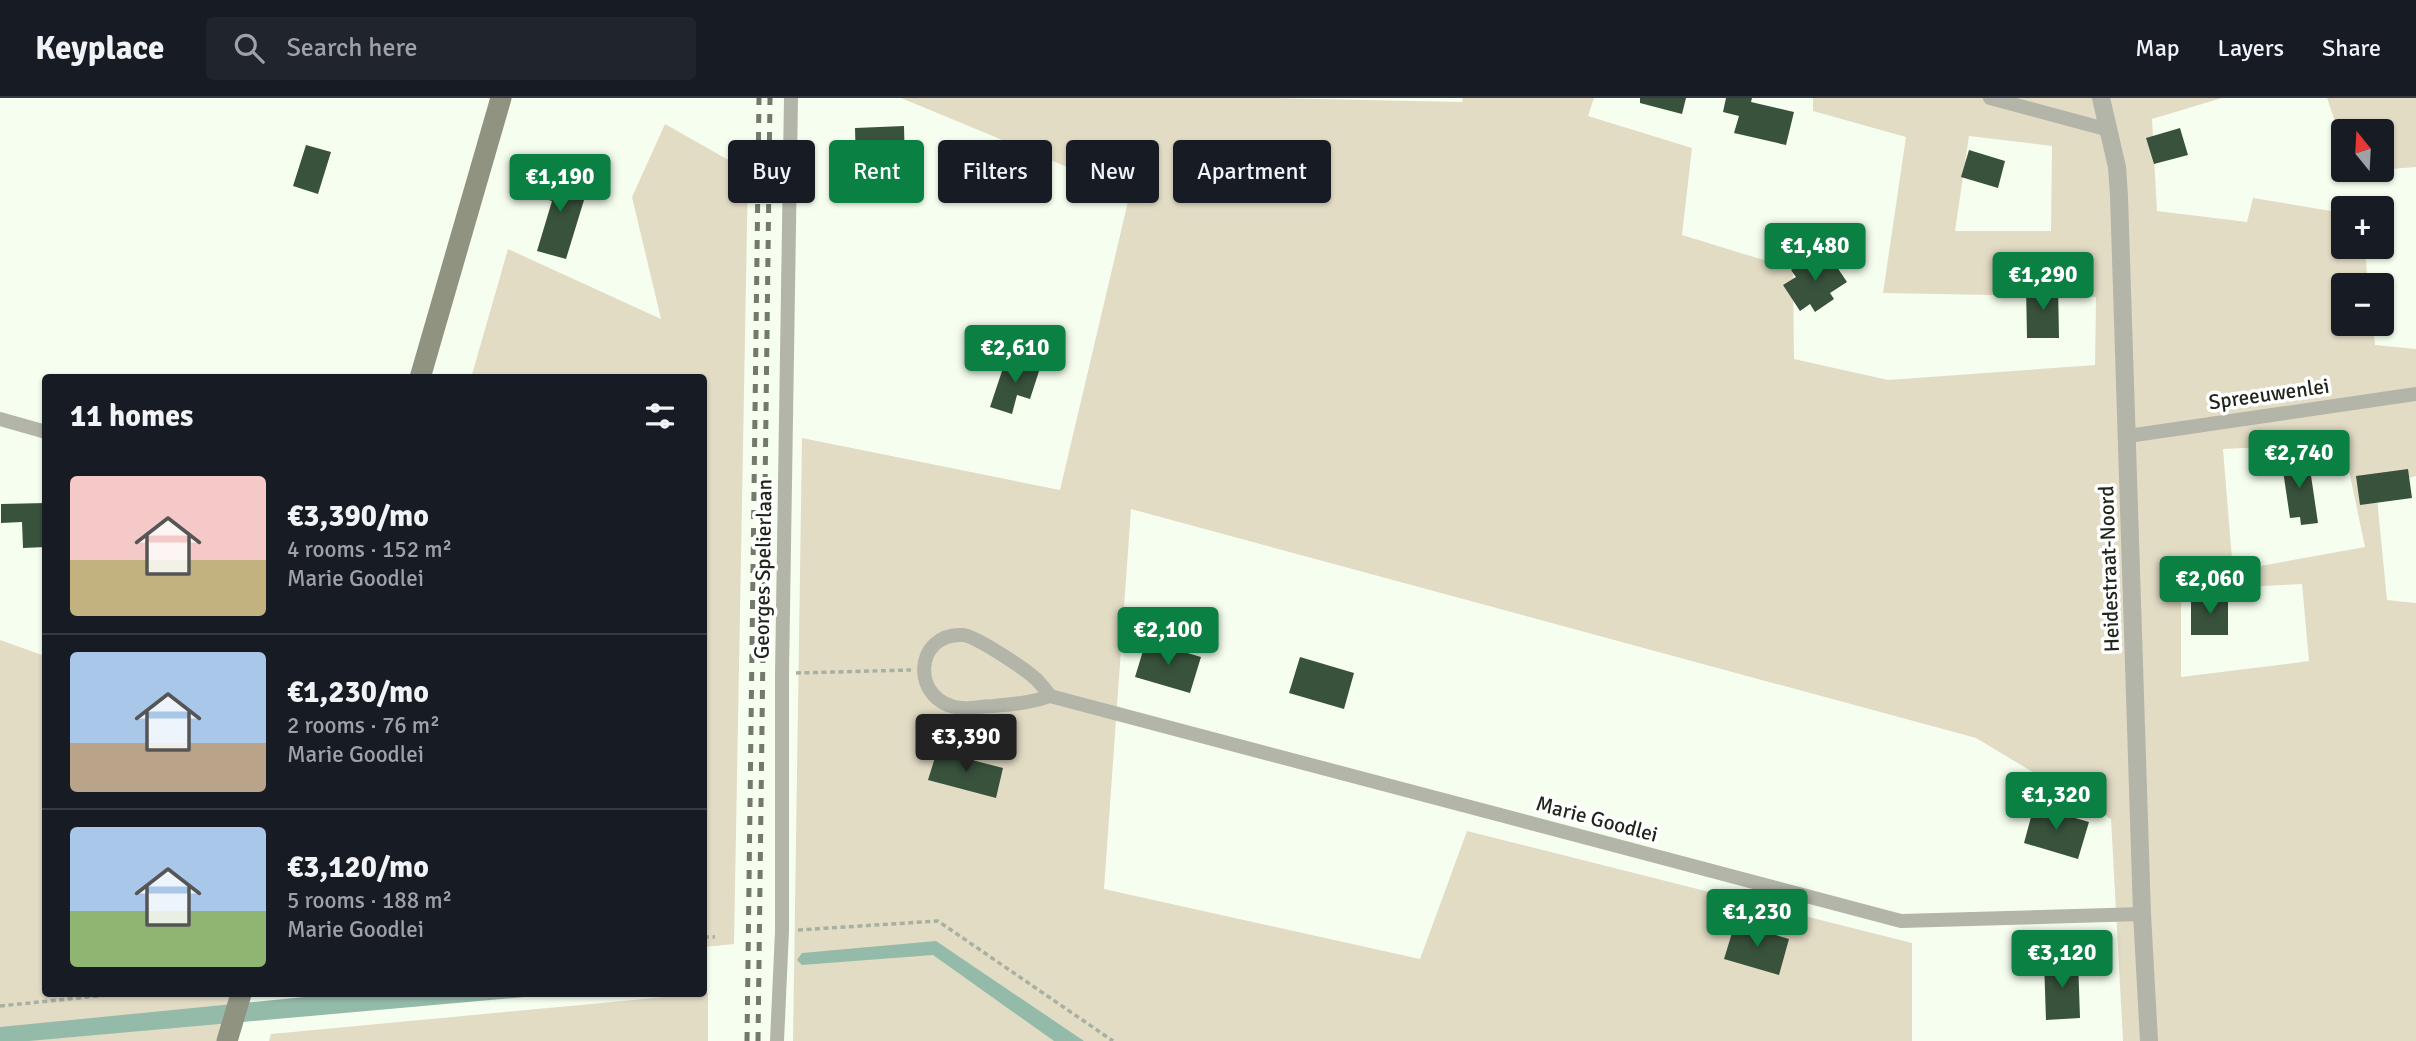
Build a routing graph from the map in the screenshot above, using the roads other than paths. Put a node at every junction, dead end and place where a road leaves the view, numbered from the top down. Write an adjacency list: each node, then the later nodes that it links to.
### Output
1 (501, 98): 6 (main road)
2 (791, 98): 15 (street, Georges Spelierlaan)
3 (1990, 98): 5 (street)
4 (2101, 98): 5 (street, Heidestraat-Noord)
5 (2109, 130): 10 (street, Heidestraat-Noord)
6 (420, 374)
7 (2416, 394): 10 (street, Spreeuwenlei)
8 (0, 419): 9 (street)
9 (42, 431)
10 (2128, 436): 12 (street, Heidestraat-Noord)
11 (1050, 696): 11 (street, Marie Goodlei); 12 (street, Marie Goodlei)
12 (2142, 914): 16 (street, Heidestraat-Noord)
13 (240, 997): 14 (main road)
14 (228, 1041)
15 (777, 1041)
16 (2149, 1041)

